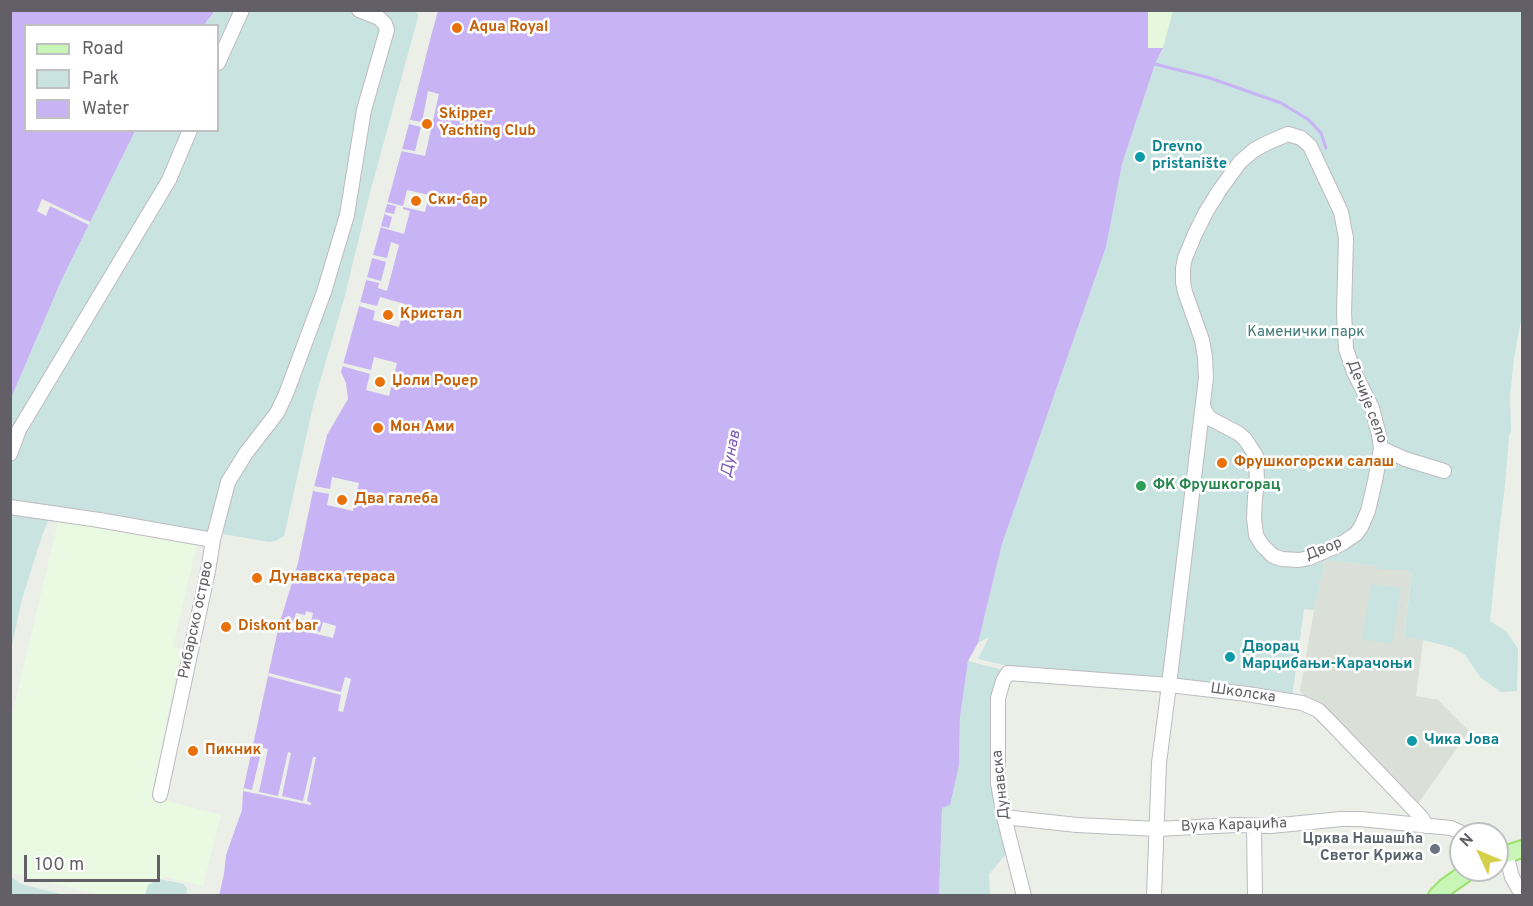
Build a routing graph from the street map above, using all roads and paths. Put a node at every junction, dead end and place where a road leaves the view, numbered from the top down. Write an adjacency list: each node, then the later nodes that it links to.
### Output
1 (242, 10): 3 (street)
2 (359, 10): 10 (street)
3 (219, 60)
4 (189, 132): 7 (street)
5 (1203, 406): 6 (street, Двор); 6 (street, Дечије село); 12 (street)
6 (1381, 448): 8 (street, Дечије село)
7 (10, 454)
8 (1444, 471)
9 (10, 507): 10 (street, Рибарско острво)
10 (213, 540): 13 (street, Рибарско острво)
11 (1008, 673): 12 (street, Школска); 14 (street, Дунавска)
12 (1169, 685): 16 (street, Школска); 18 (street)
13 (160, 795)
14 (1004, 818): 18 (street, Вука Караџића); 22 (street, Дунавска)
15 (1254, 826): 16 (street, Вука Караџића); 18 (street, Вука Караџића); 24 (street)
16 (1426, 826): 17 (street, Вука Караџића)
17 (1449, 828)
18 (1157, 830): 23 (street)
19 (1509, 853): 21 (street)
20 (1452, 882): 25 (main road)
21 (1522, 892)
22 (1023, 896)
23 (1155, 896)
24 (1256, 896)
25 (1437, 896)

